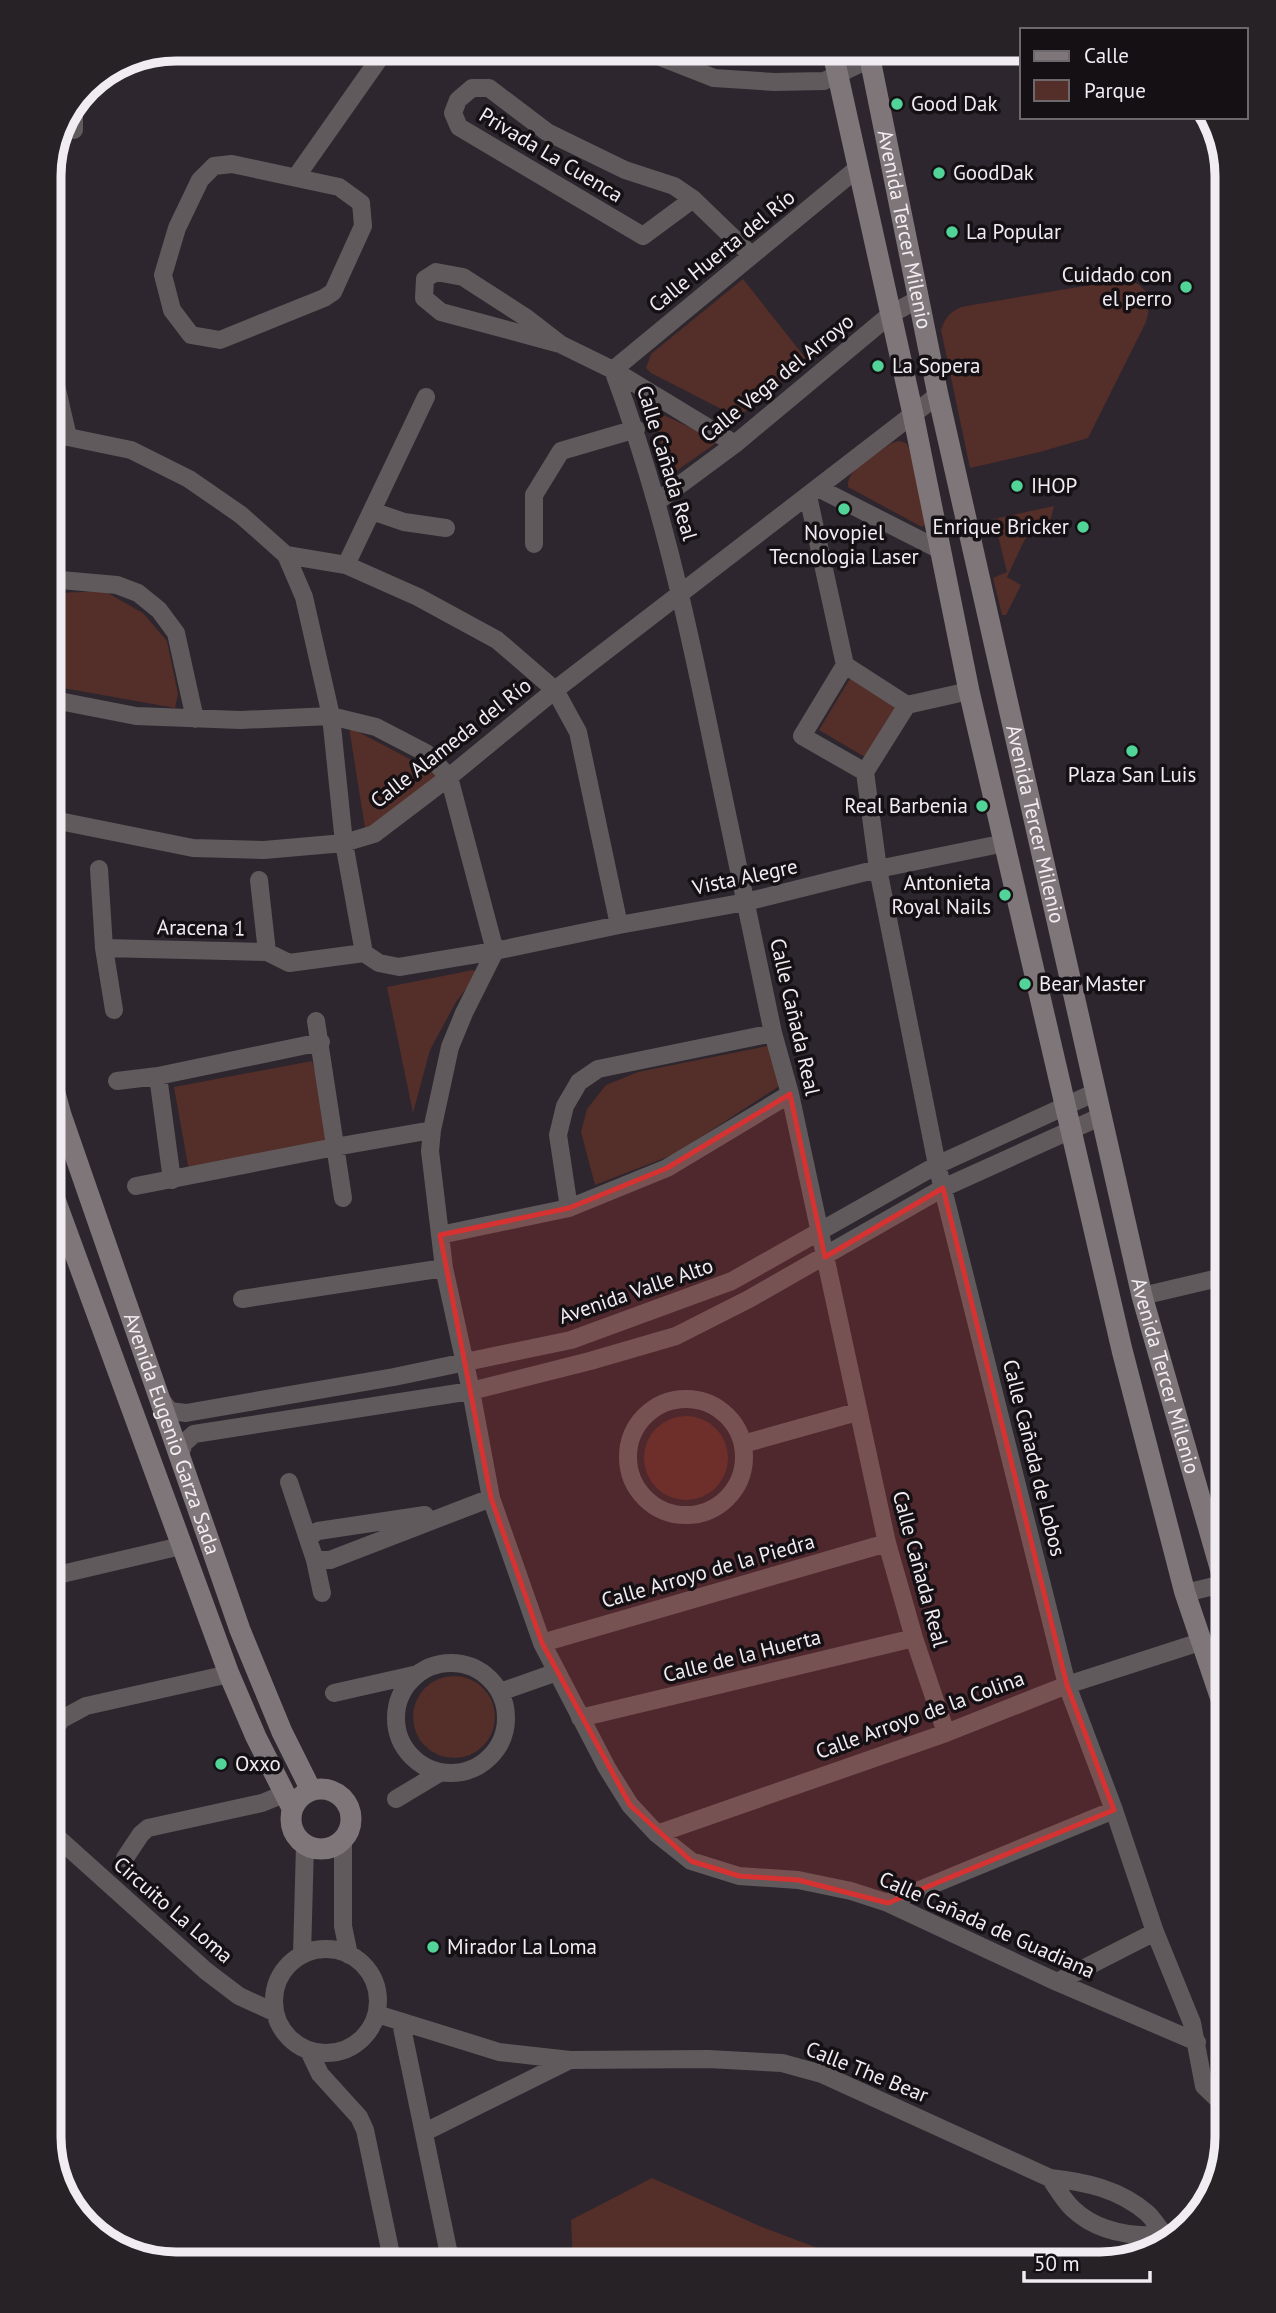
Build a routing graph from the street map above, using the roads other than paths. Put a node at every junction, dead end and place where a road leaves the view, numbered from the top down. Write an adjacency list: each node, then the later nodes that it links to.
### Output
1 (378, 61): 8 (street)
2 (674, 61): 6 (street)
3 (835, 61): 6 (street, Avenida Tercer Milenio)
4 (860, 61): 6 (street)
5 (870, 61): 11 (street, Avenida Tercer Milenio)
6 (838, 75): 7 (street, Avenida Tercer Milenio)
7 (859, 167): 10 (street, Calle Huerta del Río); 12 (street, Avenida Tercer Milenio)
8 (296, 177): 8 (street)
9 (692, 199): 9 (street, Privada La Cuenca); 10 (street, Privada La Cuenca)
10 (751, 255): 14 (street, Calle Huerta del Río)
11 (917, 300): 12 (street, Calle Vega del Arroyo); 15 (street, Avenida Tercer Milenio)
12 (891, 314): 18 (street, Avenida Tercer Milenio); 22 (street, Calle Vega del Arroyo)
13 (560, 344): 13 (street, Calle Cañada Real); 14 (street, Calle Cañada Real)
14 (613, 370): 19 (street, Calle Cañada Real); 22 (street)
15 (937, 396): 18 (street, Calle Alameda del Río); 60 (street, Avenida Tercer Milenio)
16 (426, 397): 25 (street)
17 (61, 407): 21 (street)
18 (913, 414): 23 (street, Calle Alameda del Río); 28 (street, Avenida Tercer Milenio)
19 (636, 429): 24 (street, Calle Cañada Real); 27 (street)
20 (61, 437): 21 (street)
21 (68, 437): 29 (street)
22 (735, 444): 24 (street, Calle Vega del Arroyo)
23 (813, 492): 28 (street); 32 (street, Calle Alameda del Río); 33 (street)
24 (658, 501): 32 (street, Calle Cañada Real)
25 (372, 511): 26 (street); 30 (street)
26 (446, 528)
27 (534, 544)
28 (940, 550): 35 (street, Avenida Tercer Milenio)
29 (286, 555): 30 (street); 38 (street)
30 (346, 565): 34 (street)
31 (61, 580): 39 (street)
32 (682, 594): 34 (street, Calle Alameda del Río); 48 (street, Calle Cañada Real)
33 (845, 665): 37 (street); 40 (street)
34 (555, 690): 41 (street, Calle Alameda del Río); 49 (street)
35 (969, 691): 37 (street); 44 (street, Avenida Tercer Milenio)
36 (61, 701): 39 (street)
37 (907, 705): 40 (street)
38 (331, 716): 39 (street); 41 (street); 43 (street)
39 (195, 719)
40 (865, 772): 46 (street, Calle Cañada de Lobos)
41 (449, 777): 43 (street, Calle Alameda del Río); 51 (street)
42 (61, 821): 43 (street, Calle Alameda del Río)
43 (344, 843): 53 (street)
44 (1005, 843): 46 (street, Vista Alegre); 62 (street, Avenida Tercer Milenio)
45 (99, 869): 50 (street)
46 (878, 869): 48 (street, Vista Alegre); 68 (street, Calle Cañada de Lobos)
47 (259, 880): 52 (street, Aracena 1)
48 (746, 902): 49 (street, Vista Alegre); 56 (street, Calle Cañada Real)
49 (619, 925): 51 (street, Vista Alegre)
50 (104, 948): 52 (street, Aracena 1); 54 (street)
51 (495, 951): 53 (street, Vista Alegre); 64 (street, Calle Cañada de Guadiana)
52 (267, 952): 53 (street)
53 (364, 953)
54 (114, 1010)
55 (316, 1021): 57 (street)
56 (773, 1032): 61 (street, Calle Cañada Real); 73 (street)
57 (320, 1041): 58 (street); 67 (street)
58 (158, 1076): 59 (street); 69 (street)
59 (117, 1082)
60 (1096, 1092): 62 (street, Avenida Valle Alto); 63 (street, Avenida Tercer Milenio)
61 (790, 1094): 73 (street); 75 (street, Calle Cañada Real)
62 (1065, 1106): 65 (street, Avenida Tercer Milenio); 68 (street, Avenida Valle Alto)
63 (1101, 1116): 65 (street); 80 (street, Avenida Tercer Milenio)
64 (432, 1130): 67 (street); 76 (street, Calle Cañada de Guadiana)
65 (1071, 1131): 71 (street); 83 (street, Avenida Tercer Milenio)
66 (61, 1133): 86 (street, Avenida Eugenio Garza Sada)
67 (335, 1147): 69 (street); 72 (street)
68 (937, 1164): 71 (street, Calle Cañada de Lobos); 75 (street, Avenida Valle Alto)
69 (172, 1180): 70 (street)
70 (136, 1186)
71 (943, 1188): 77 (street); 111 (street, Calle Cañada de Lobos)
72 (343, 1198)
73 (569, 1208): 76 (street)
74 (61, 1216): 95 (street, Avenida Eugenio Garza Sada)
75 (819, 1229): 77 (street, Calle Cañada Real); 84 (street, Avenida Valle Alto)
76 (440, 1235): 78 (street, Calle Cañada de Guadiana)
77 (825, 1257): 85 (street); 87 (street, Calle Cañada Real)
78 (444, 1268): 81 (street); 84 (street, Calle Cañada de Guadiana)
79 (1215, 1279): 80 (street)
80 (1142, 1296): 82 (street, Avenida Tercer Milenio)
81 (242, 1299)
82 (1153, 1341): 83 (street); 96 (street, Avenida Tercer Milenio)
83 (1122, 1350): 101 (street, Avenida Tercer Milenio)
84 (465, 1362): 85 (street, Calle Cañada de Guadiana); 86 (street, Avenida Valle Alto)
85 (471, 1391): 89 (street); 91 (street, Calle Cañada de Guadiana)
86 (157, 1396): 89 (street, Avenida Eugenio Garza Sada)
87 (857, 1412): 88 (street); 94 (street, Calle Cañada Real)
88 (743, 1444): 88 (street)
89 (179, 1458): 102 (street, Avenida Eugenio Garza Sada)
90 (289, 1482): 93 (street)
91 (491, 1498): 92 (street); 106 (street, Calle Cañada de Guadiana)
92 (456, 1510): 93 (street); 97 (street)
93 (309, 1541): 97 (street)
94 (887, 1543): 104 (street, Calle Cañada Real); 106 (street, Calle Arroyo de la Piedra)
95 (181, 1546): 98 (street); 103 (street, Avenida Eugenio Garza Sada)
96 (1215, 1549)
97 (315, 1560): 100 (street)
98 (61, 1574)
99 (1215, 1588): 101 (street)
100 (322, 1593)
101 (1185, 1593): 105 (street, Avenida Tercer Milenio)
102 (240, 1630): 103 (street); 118 (street, Avenida Eugenio Garza Sada)
103 (217, 1638): 108 (street, Avenida Eugenio Garza Sada)
104 (914, 1638): 114 (street, Calle de la Huerta); 116 (street, Calle Cañada Real)
105 (1200, 1642): 110 (street, Avenida Tercer Milenio); 111 (street, Calle Arroyo de la Colina)
106 (542, 1643): 107 (street, Calle Cañada de Guadiana)
107 (556, 1672): 112 (street); 114 (street, Calle Cañada de Guadiana)
108 (229, 1674): 115 (street); 120 (street, Avenida Eugenio Garza Sada)
109 (418, 1674): 112 (street); 113 (street); 117 (street)
110 (1215, 1684)
111 (1067, 1685): 116 (street, Calle Arroyo de la Colina); 121 (street, Calle Cañada de Lobos)
112 (500, 1692): 117 (street)
113 (334, 1693)
114 (580, 1718): 122 (street, Calle Cañada de Guadiana)
115 (61, 1720)
116 (946, 1732): 122 (street, Calle Arroyo de la Colina)
117 (441, 1772): 119 (street)
118 (311, 1790): 120 (street); 123 (street)
119 (396, 1799)
120 (288, 1801): 125 (street); 126 (street)
121 (1114, 1810): 127 (street); 128 (street, Calle Cañada de Lobos)
122 (657, 1834): 127 (street, Calle Cañada de Guadiana)
123 (344, 1840): 125 (street); 130 (street)
124 (61, 1841): 132 (street, Circuito La Loma)
125 (305, 1845): 129 (street)
126 (125, 1858)
127 (888, 1902): 131 (street, Calle Cañada de Guadiana)
128 (1155, 1932): 131 (street); 135 (street, Calle Cañada de Lobos)
129 (302, 1955): 130 (street); 132 (street)
130 (349, 1955): 133 (street)
131 (1057, 1982): 135 (street, Calle Cañada de Guadiana)
132 (274, 2012): 136 (street)
133 (377, 2014): 134 (street, Calle The Bear); 136 (street)
134 (401, 2023): 137 (street, Calle The Bear); 139 (street)
135 (1197, 2042): 138 (street)
136 (309, 2051): 143 (street)
137 (570, 2060): 139 (street, Calle The Bear); 140 (street, Calle The Bear)
138 (1215, 2097)
139 (425, 2132): 144 (street)
140 (1050, 2178): 141 (street, Calle The Bear); 142 (street, Calle The Bear)
141 (1163, 2232)
142 (1156, 2236)
143 (390, 2252)
144 (449, 2252)

